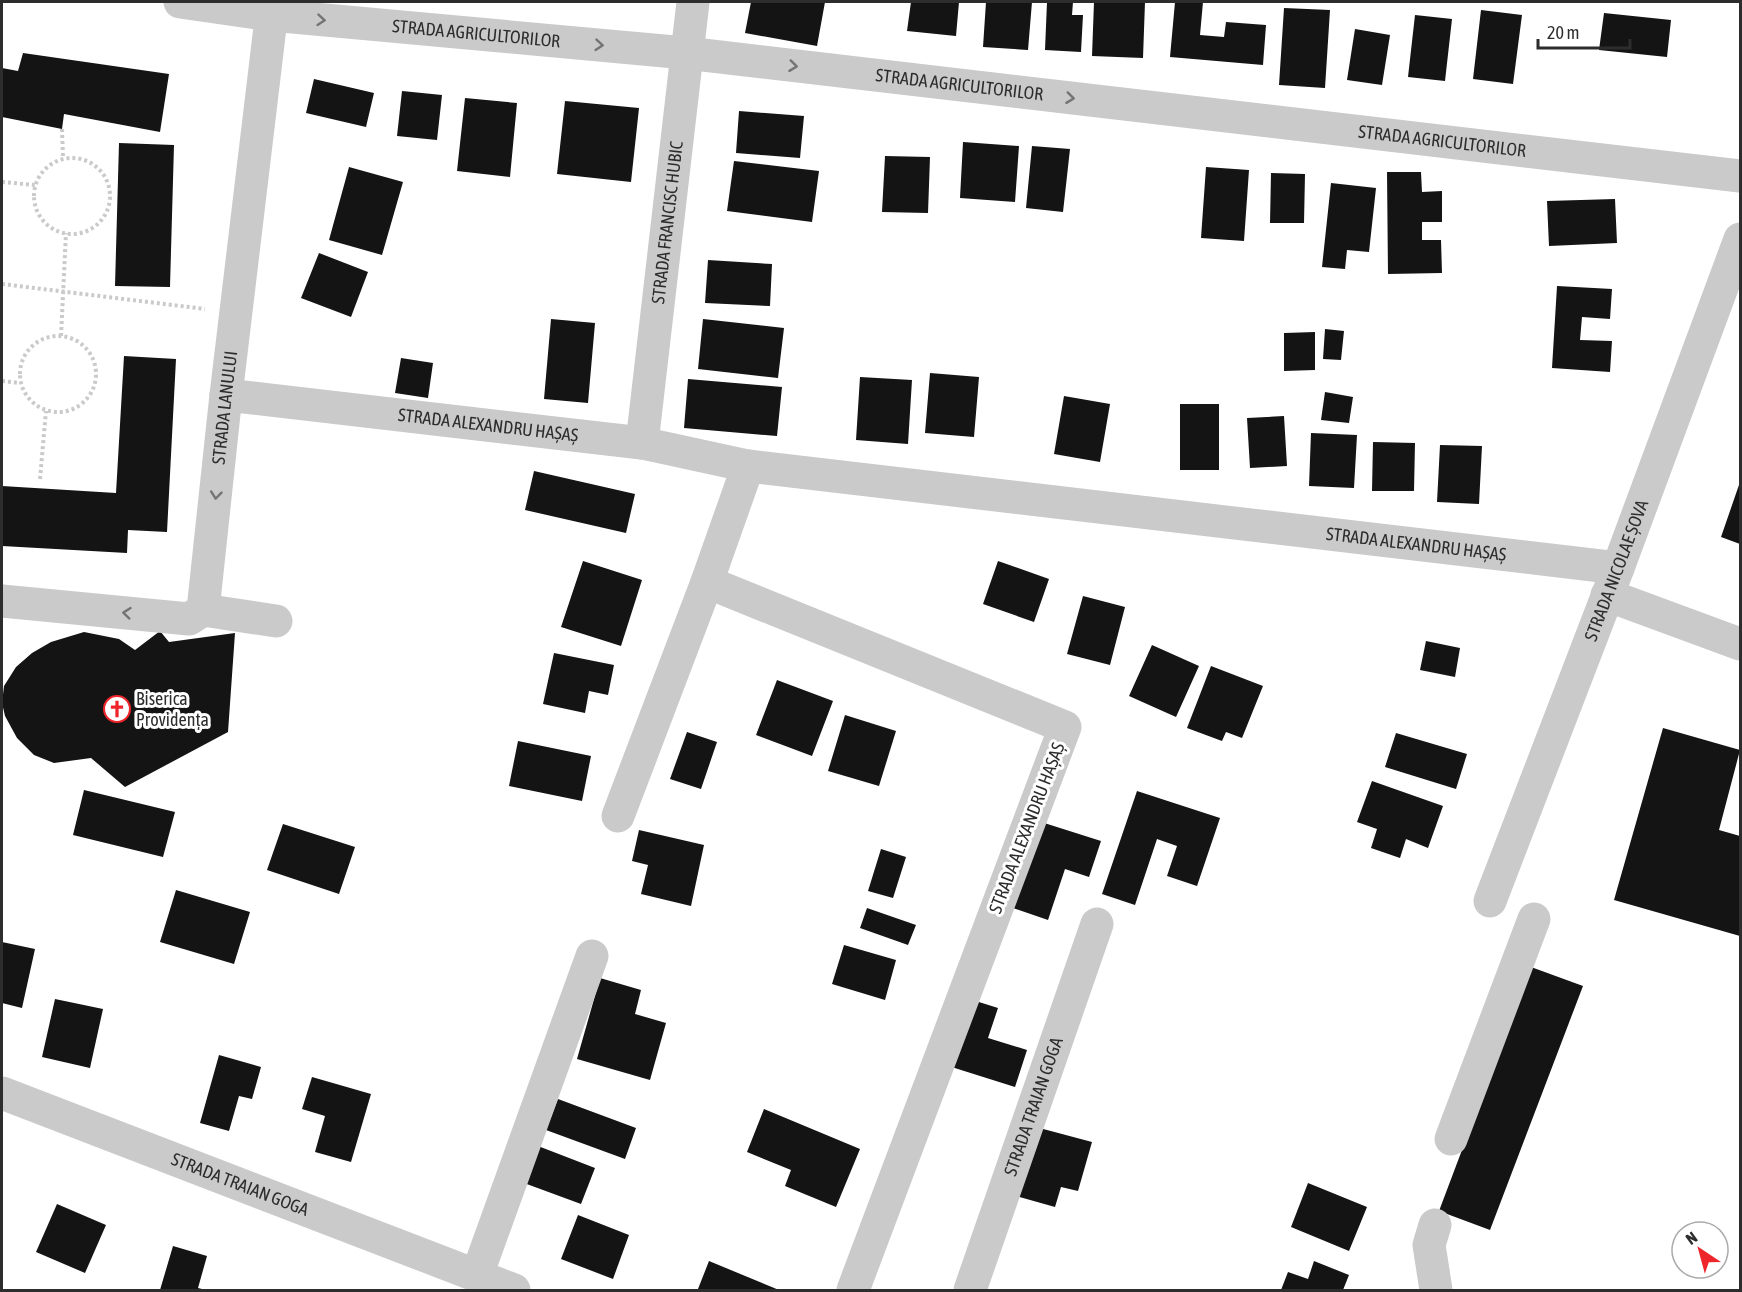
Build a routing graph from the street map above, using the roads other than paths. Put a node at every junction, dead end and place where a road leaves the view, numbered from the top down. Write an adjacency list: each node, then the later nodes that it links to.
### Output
1 (180, 2): 3 (street, STRADA AGRICULTORILOR)
2 (693, 2): 4 (street, STRADA FRANCISC HUBIC)
3 (272, 8): 4 (street, STRADA AGRICULTORILOR, one-way to 4); 7 (street, STRADA LANULUI)
4 (686, 53): 5 (street, STRADA AGRICULTORILOR, one-way to 5); 8 (street, STRADA FRANCISC HUBIC)
5 (1740, 176)
6 (1740, 239): 10 (street, STRADA NICOLAE ȘOVA)
7 (226, 395): 8 (street, STRADA ALEXANDRU HAȘAȘ); 13 (street, STRADA LANULUI, one-way to 13)
8 (642, 443): 9 (street, STRADA ALEXANDRU HAȘAȘ)
9 (748, 466): 10 (street, STRADA ALEXANDRU HAȘAȘ); 11 (street)
10 (1612, 581): 15 (street, STRADA ALEXANDRU HAȘAȘ); 17 (street, STRADA NICOLAE ȘOVA)
11 (707, 582): 16 (street); 26 (street, STRADA ALEXANDRU HAȘAȘ)
12 (2, 601): 13 (street, one-way to 12)
13 (203, 610): 14 (street)
14 (276, 621)
15 (1740, 644)
16 (618, 816)
17 (1490, 900)
18 (1534, 919): 22 (street)
19 (1097, 924): 27 (street, STRADA TRAIAN GOGA)
20 (592, 956): 24 (street)
21 (2, 1093): 24 (street, STRADA TRAIAN GOGA)
22 (1450, 1139)
23 (1436, 1225): 28 (street)
24 (477, 1275): 25 (street, STRADA TRAIAN GOGA)
25 (514, 1290)
26 (853, 1290)
27 (970, 1290)
28 (1436, 1290)

